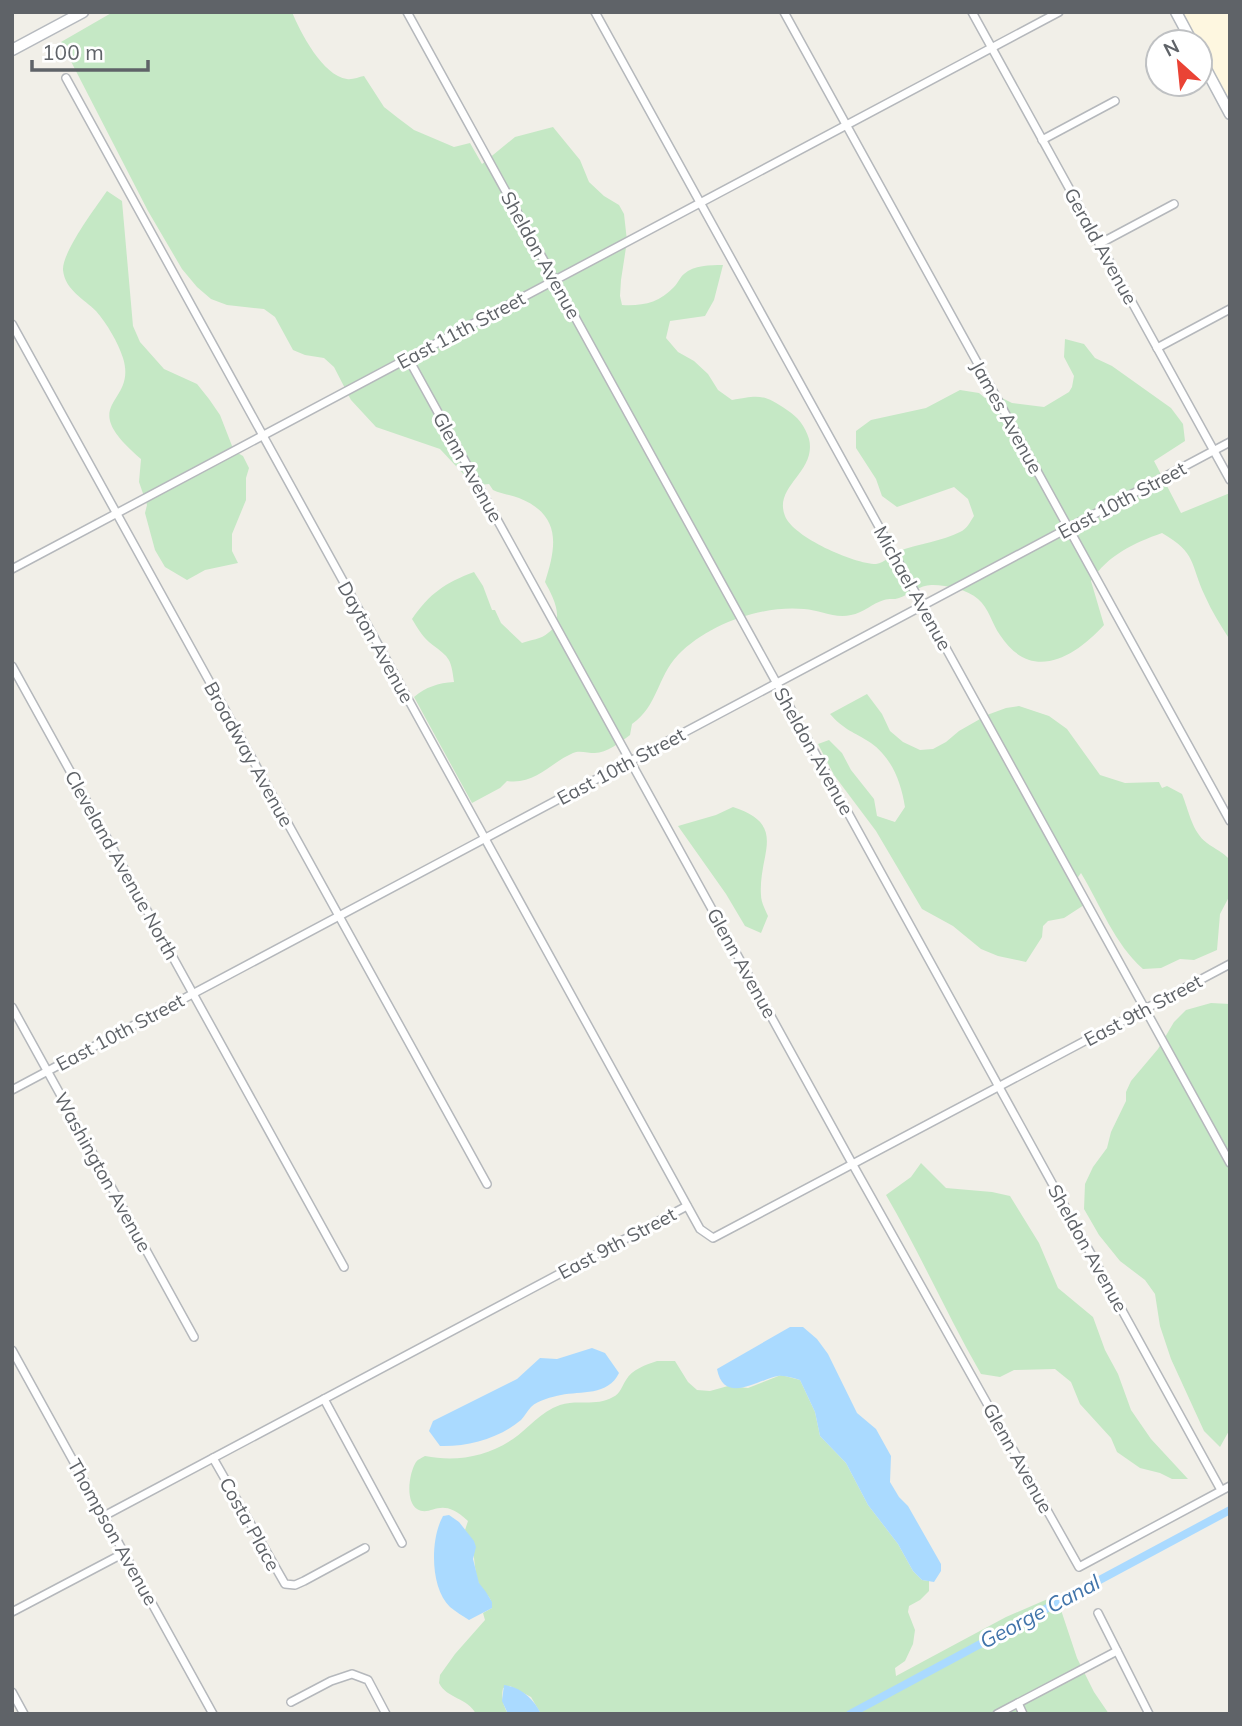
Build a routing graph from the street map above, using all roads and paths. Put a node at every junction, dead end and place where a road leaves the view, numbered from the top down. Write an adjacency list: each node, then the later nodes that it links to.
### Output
1 (83, 12): 10 (main road)
2 (407, 12): 20 (street, Sheldon Avenue)
3 (595, 12): 17 (street, Michael Avenue)
4 (784, 12): 15 (street, James Avenue)
5 (972, 12): 9 (street, Gerald Avenue)
6 (1059, 12): 9 (street, East 11th Street)
7 (1176, 12): 8 (main road)
8 (1185, 28)
9 (992, 48): 15 (street, East 11th Street); 16 (street, Gerald Avenue)
10 (12, 50)
11 (66, 78): 25 (street, Dayton Avenue)
12 (1214, 84): 14 (main road)
13 (1115, 101): 16 (street)
14 (1230, 114)
15 (846, 125): 17 (street, East 11th Street); 30 (street, James Avenue)
16 (1042, 140): 19 (street, Gerald Avenue)
17 (700, 203): 20 (street, East 11th Street); 32 (street, Michael Avenue)
18 (1174, 204): 19 (street)
19 (1100, 244): 23 (street, Gerald Avenue)
20 (555, 280): 24 (street, East 11th Street); 34 (street, Sheldon Avenue)
21 (1230, 309): 23 (street)
22 (12, 324): 29 (street, Broadway Avenue)
23 (1157, 348): 27 (street, Gerald Avenue)
24 (408, 358): 25 (street, East 11th Street); 35 (street, Glenn Avenue)
25 (262, 436): 29 (street, East 11th Street); 37 (street, Dayton Avenue)
26 (1230, 442): 27 (street, East 10th Street)
27 (1214, 451): 28 (street, Gerald Avenue); 30 (street, East 10th Street)
28 (1230, 480)
29 (117, 513): 31 (street, East 11th Street); 38 (street, Broadway Avenue)
30 (1068, 528): 32 (street, East 10th Street); 36 (street, James Avenue)
31 (12, 569)
32 (923, 606): 34 (street, East 10th Street); 42 (street, Michael Avenue)
33 (12, 666): 40 (street, Cleveland Avenue North)
34 (777, 684): 35 (street, East 10th Street); 44 (street, Sheldon Avenue)
35 (631, 761): 37 (street, East 10th Street); 47 (street, Glenn Avenue)
36 (1230, 821)
37 (485, 838): 38 (street, East 10th Street); 49 (street, Dayton Avenue)
38 (339, 916): 40 (street, East 10th Street); 48 (street, Broadway Avenue)
39 (1230, 964): 42 (street, East 9th Street)
40 (193, 994): 43 (street, East 10th Street); 50 (street, Cleveland Avenue North)
41 (12, 1007): 43 (street, Washington Avenue)
42 (1145, 1010): 44 (street, East 9th Street); 46 (street, Michael Avenue)
43 (47, 1071): 45 (street, East 10th Street); 51 (street, Washington Avenue)
44 (999, 1087): 47 (street, East 9th Street); 56 (street, Sheldon Avenue)
45 (12, 1090)
46 (1230, 1163)
47 (853, 1165): 49 (street, East 9th Street); 56 (street, Glenn Avenue)
48 (486, 1184)
49 (687, 1206): 53 (street, East 9th Street)
50 (344, 1267)
51 (194, 1337)
52 (12, 1350): 57 (street, Thompson Avenue)
53 (324, 1399): 54 (street, East 9th Street); 58 (street)
54 (213, 1458): 57 (street, East 9th Street); 59 (street, Costa Place)
55 (1230, 1486): 56 (street)
56 (1221, 1490)
57 (104, 1516): 60 (street, Thompson Avenue)
58 (402, 1543)
59 (365, 1548)
60 (124, 1553): 61 (street); 68 (street, Thompson Avenue)
61 (12, 1612)
62 (1098, 1613): 63 (street)
63 (1117, 1651): 66 (street); 72 (street)
64 (12, 1692): 67 (street)
65 (291, 1702): 69 (street)
66 (1017, 1703): 70 (street); 71 (street)
67 (24, 1714)
68 (214, 1714)
69 (386, 1714)
70 (996, 1714)
71 (1023, 1714)
72 (1149, 1714)

